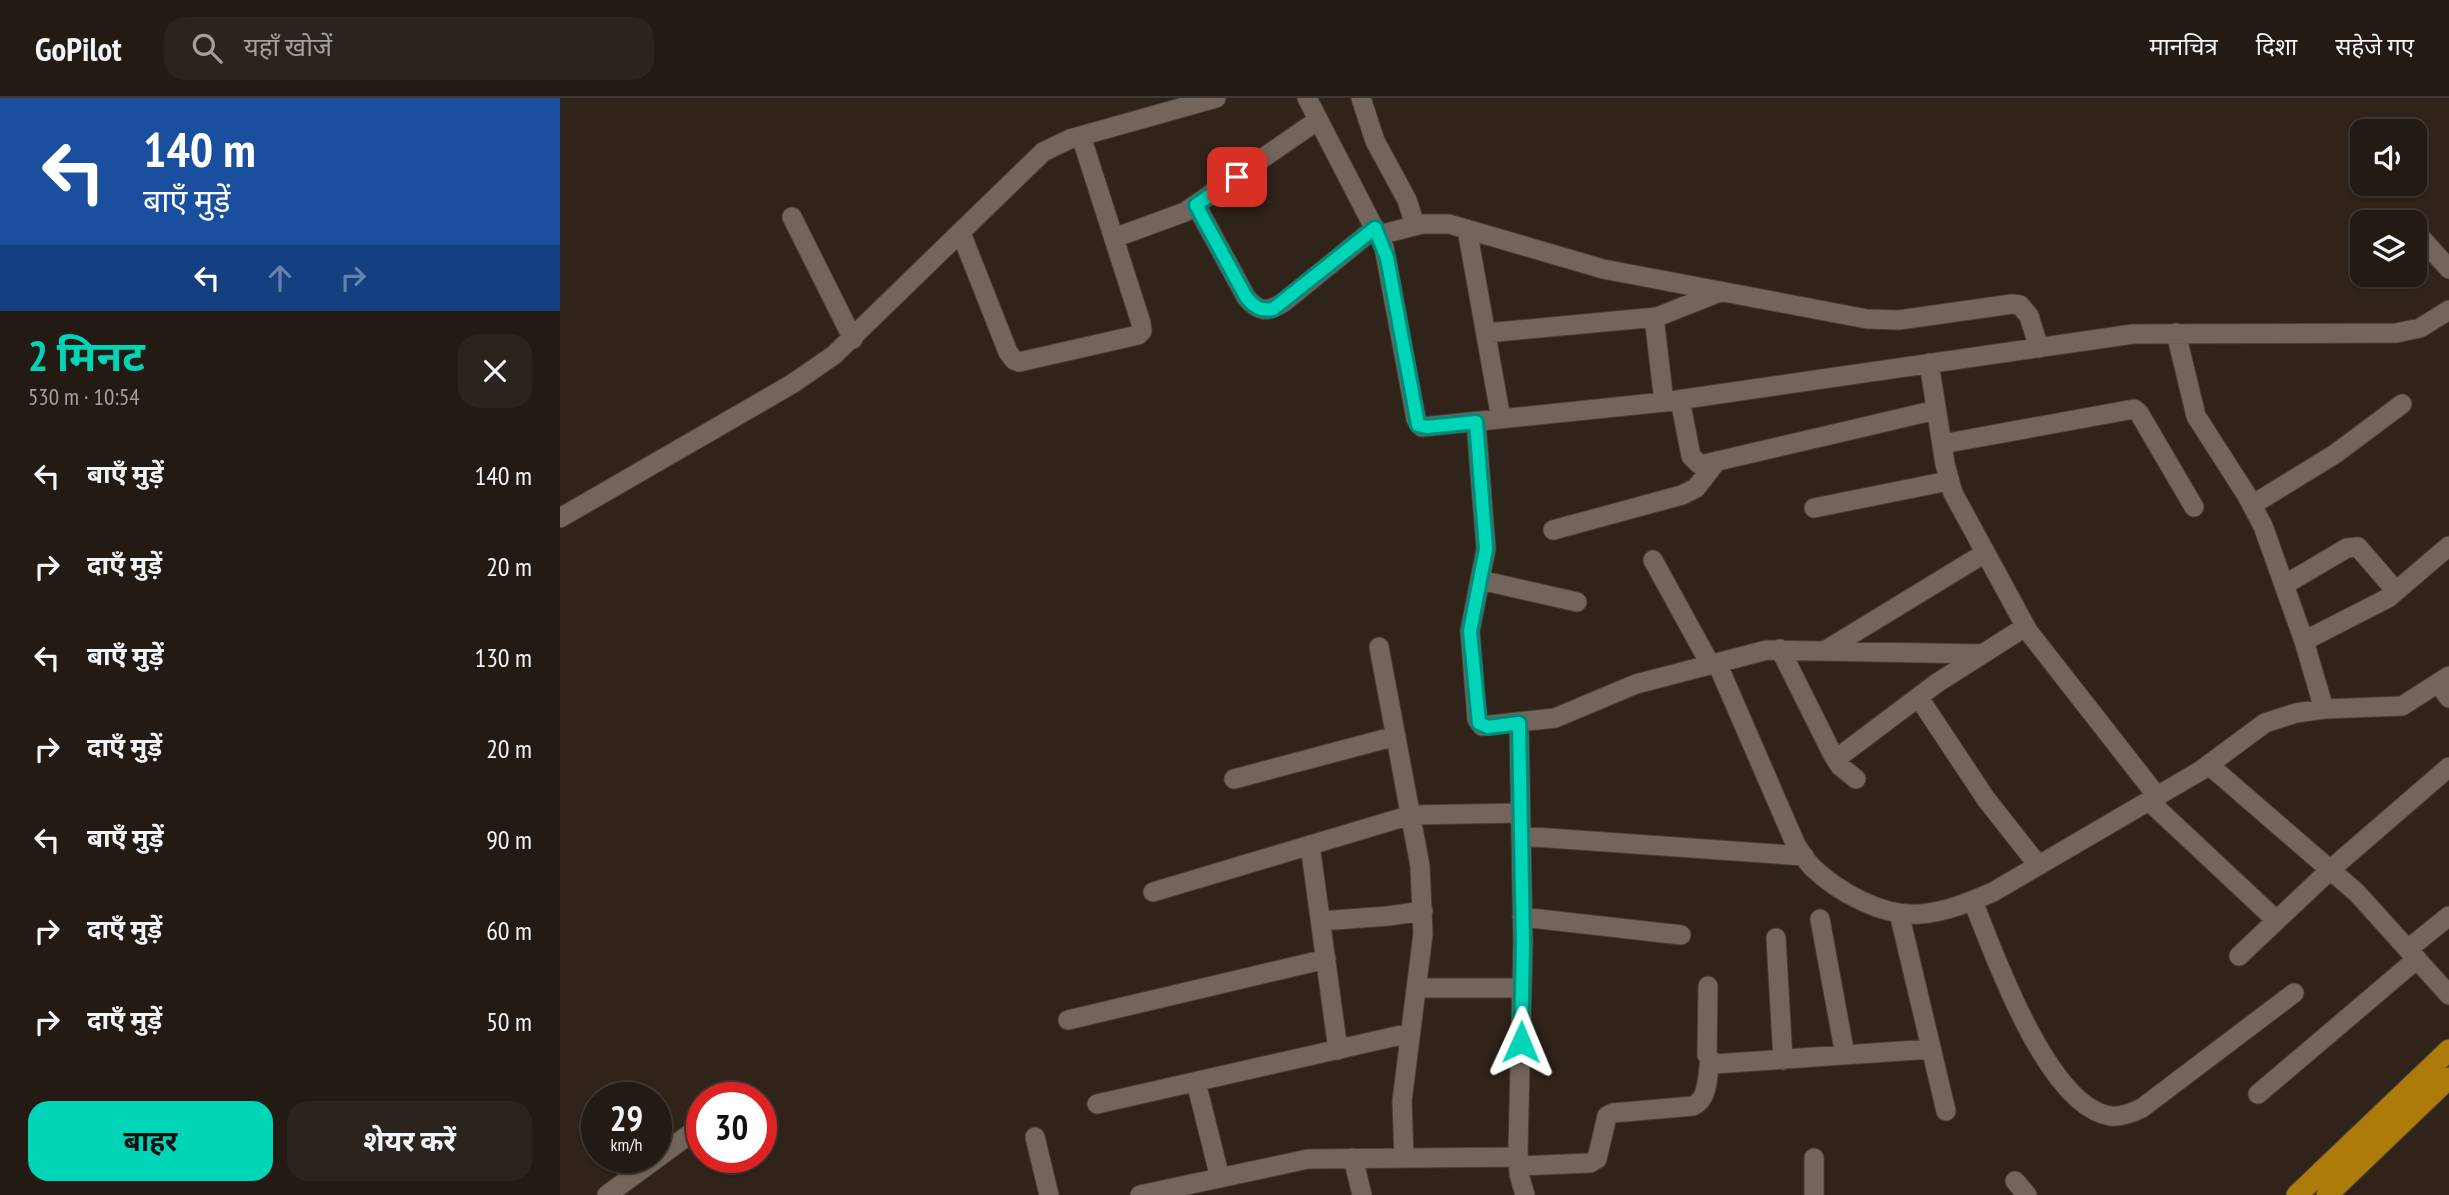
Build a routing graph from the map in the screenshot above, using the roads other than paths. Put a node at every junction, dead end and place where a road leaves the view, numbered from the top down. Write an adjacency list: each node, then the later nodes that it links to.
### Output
1 (1216, 98): 5 (street)
2 (1307, 98): 4 (street)
3 (1361, 98): 8 (street)
4 (1318, 120): 6 (street); 10 (street)
5 (1081, 136): 11 (street); 12 (street)
6 (1196, 205): 10 (street); 12 (street)
7 (792, 217): 20 (street)
8 (1415, 225): 9 (street); 10 (street)
9 (1467, 229): 15 (street); 18 (street)
10 (1377, 231): 27 (street)
11 (961, 233): 12 (street); 20 (street)
12 (1114, 238)
13 (2427, 245): 14 (street)
14 (2449, 270)
15 (1721, 292): 17 (street); 21 (street)
16 (2449, 310): 19 (street)
17 (1654, 317): 18 (street); 23 (street)
18 (1486, 333): 26 (street)
19 (2176, 333): 21 (street); 31 (street)
20 (853, 339): 34 (street)
21 (2039, 348): 22 (street)
22 (1929, 363): 23 (street); 25 (street)
23 (1672, 401): 26 (street); 29 (street)
24 (2402, 404): 31 (street)
25 (1936, 410): 28 (street); 29 (street)
26 (1501, 419): 27 (street)
27 (1476, 422): 39 (street)
28 (1942, 444): 30 (street); 32 (street)
29 (1717, 461): 35 (street)
30 (1948, 481): 33 (street); 37 (street)
31 (2252, 505): 40 (street)
32 (2194, 507)
33 (1814, 508)
34 (560, 517)
35 (1553, 530)
36 (2449, 546): 41 (street)
37 (1985, 553): 43 (street); 47 (street)
38 (1653, 561): 49 (street)
39 (1480, 580): 42 (street); 53 (street)
40 (2284, 585): 41 (street); 44 (street)
41 (2396, 591): 44 (street)
42 (1577, 602)
43 (2025, 627): 48 (street); 60 (street)
44 (2304, 641): 52 (street)
45 (1380, 647): 54 (street)
46 (1780, 649): 47 (street); 49 (street); 55 (street)
47 (1826, 650): 48 (street)
48 (1982, 654): 51 (street)
49 (1714, 663): 53 (street); 65 (street)
50 (2445, 685): 52 (street)
51 (1919, 698): 55 (street); 66 (street)
52 (2324, 709): 56 (street)
53 (1519, 723): 61 (street)
54 (1396, 736): 58 (street); 62 (street)
55 (1836, 759): 59 (street)
56 (2209, 765): 60 (street); 67 (street)
57 (2449, 766): 67 (street)
58 (1234, 779)
59 (1856, 779)
60 (2153, 798): 66 (street); 75 (street)
61 (1520, 813): 62 (street); 63 (street)
62 (1411, 815): 64 (street); 70 (street)
63 (1521, 836): 65 (street); 73 (street)
64 (1310, 845): 68 (street); 76 (street)
65 (1804, 856): 71 (street)
66 (2038, 865): 69 (street)
67 (2331, 869): 75 (street); 79 (street)
68 (1153, 892)
69 (1973, 901): 71 (street); 85 (street)
70 (1423, 911): 76 (street); 83 (street)
71 (1899, 912): 89 (street)
72 (2449, 916): 79 (street)
73 (1522, 917): 77 (street); 84 (street)
74 (1821, 919): 92 (street)
75 (2276, 920): 80 (street)
76 (1321, 921): 81 (street)
77 (1681, 935)
78 (1776, 938): 94 (street)
79 (2412, 954): 86 (street); 97 (street)
80 (2239, 956)
81 (1326, 959): 87 (street); 91 (street)
82 (1708, 986): 93 (street)
83 (1416, 988): 84 (street); 88 (street)
84 (1522, 988): 106 (street)
85 (2294, 993)
86 (2449, 995)
87 (1068, 1020)
88 (1410, 1033): 91 (street); 103 (street)
89 (1931, 1049): 92 (street); 99 (street)
90 (2449, 1049): 112 (highway)
91 (1338, 1050): 96 (street)
92 (1845, 1055): 94 (street)
93 (1710, 1060): 94 (street); 106 (street)
94 (1783, 1060)
95 (2449, 1079): 113 (highway)
96 (1196, 1082): 98 (street); 105 (street)
97 (2258, 1094)
98 (1097, 1104)
99 (1946, 1111)
100 (686, 1137): 107 (street)
101 (1035, 1137): 108 (street)
102 (1353, 1158): 103 (street); 105 (street); 110 (street)
103 (1404, 1158): 106 (street)
104 (1814, 1158): 111 (street)
105 (1220, 1178): 109 (street)
106 (1520, 1179)
107 (607, 1195)
108 (1049, 1195)
109 (1140, 1195)
110 (1362, 1195)
111 (1814, 1195)
112 (2297, 1195)
113 (2327, 1195)

